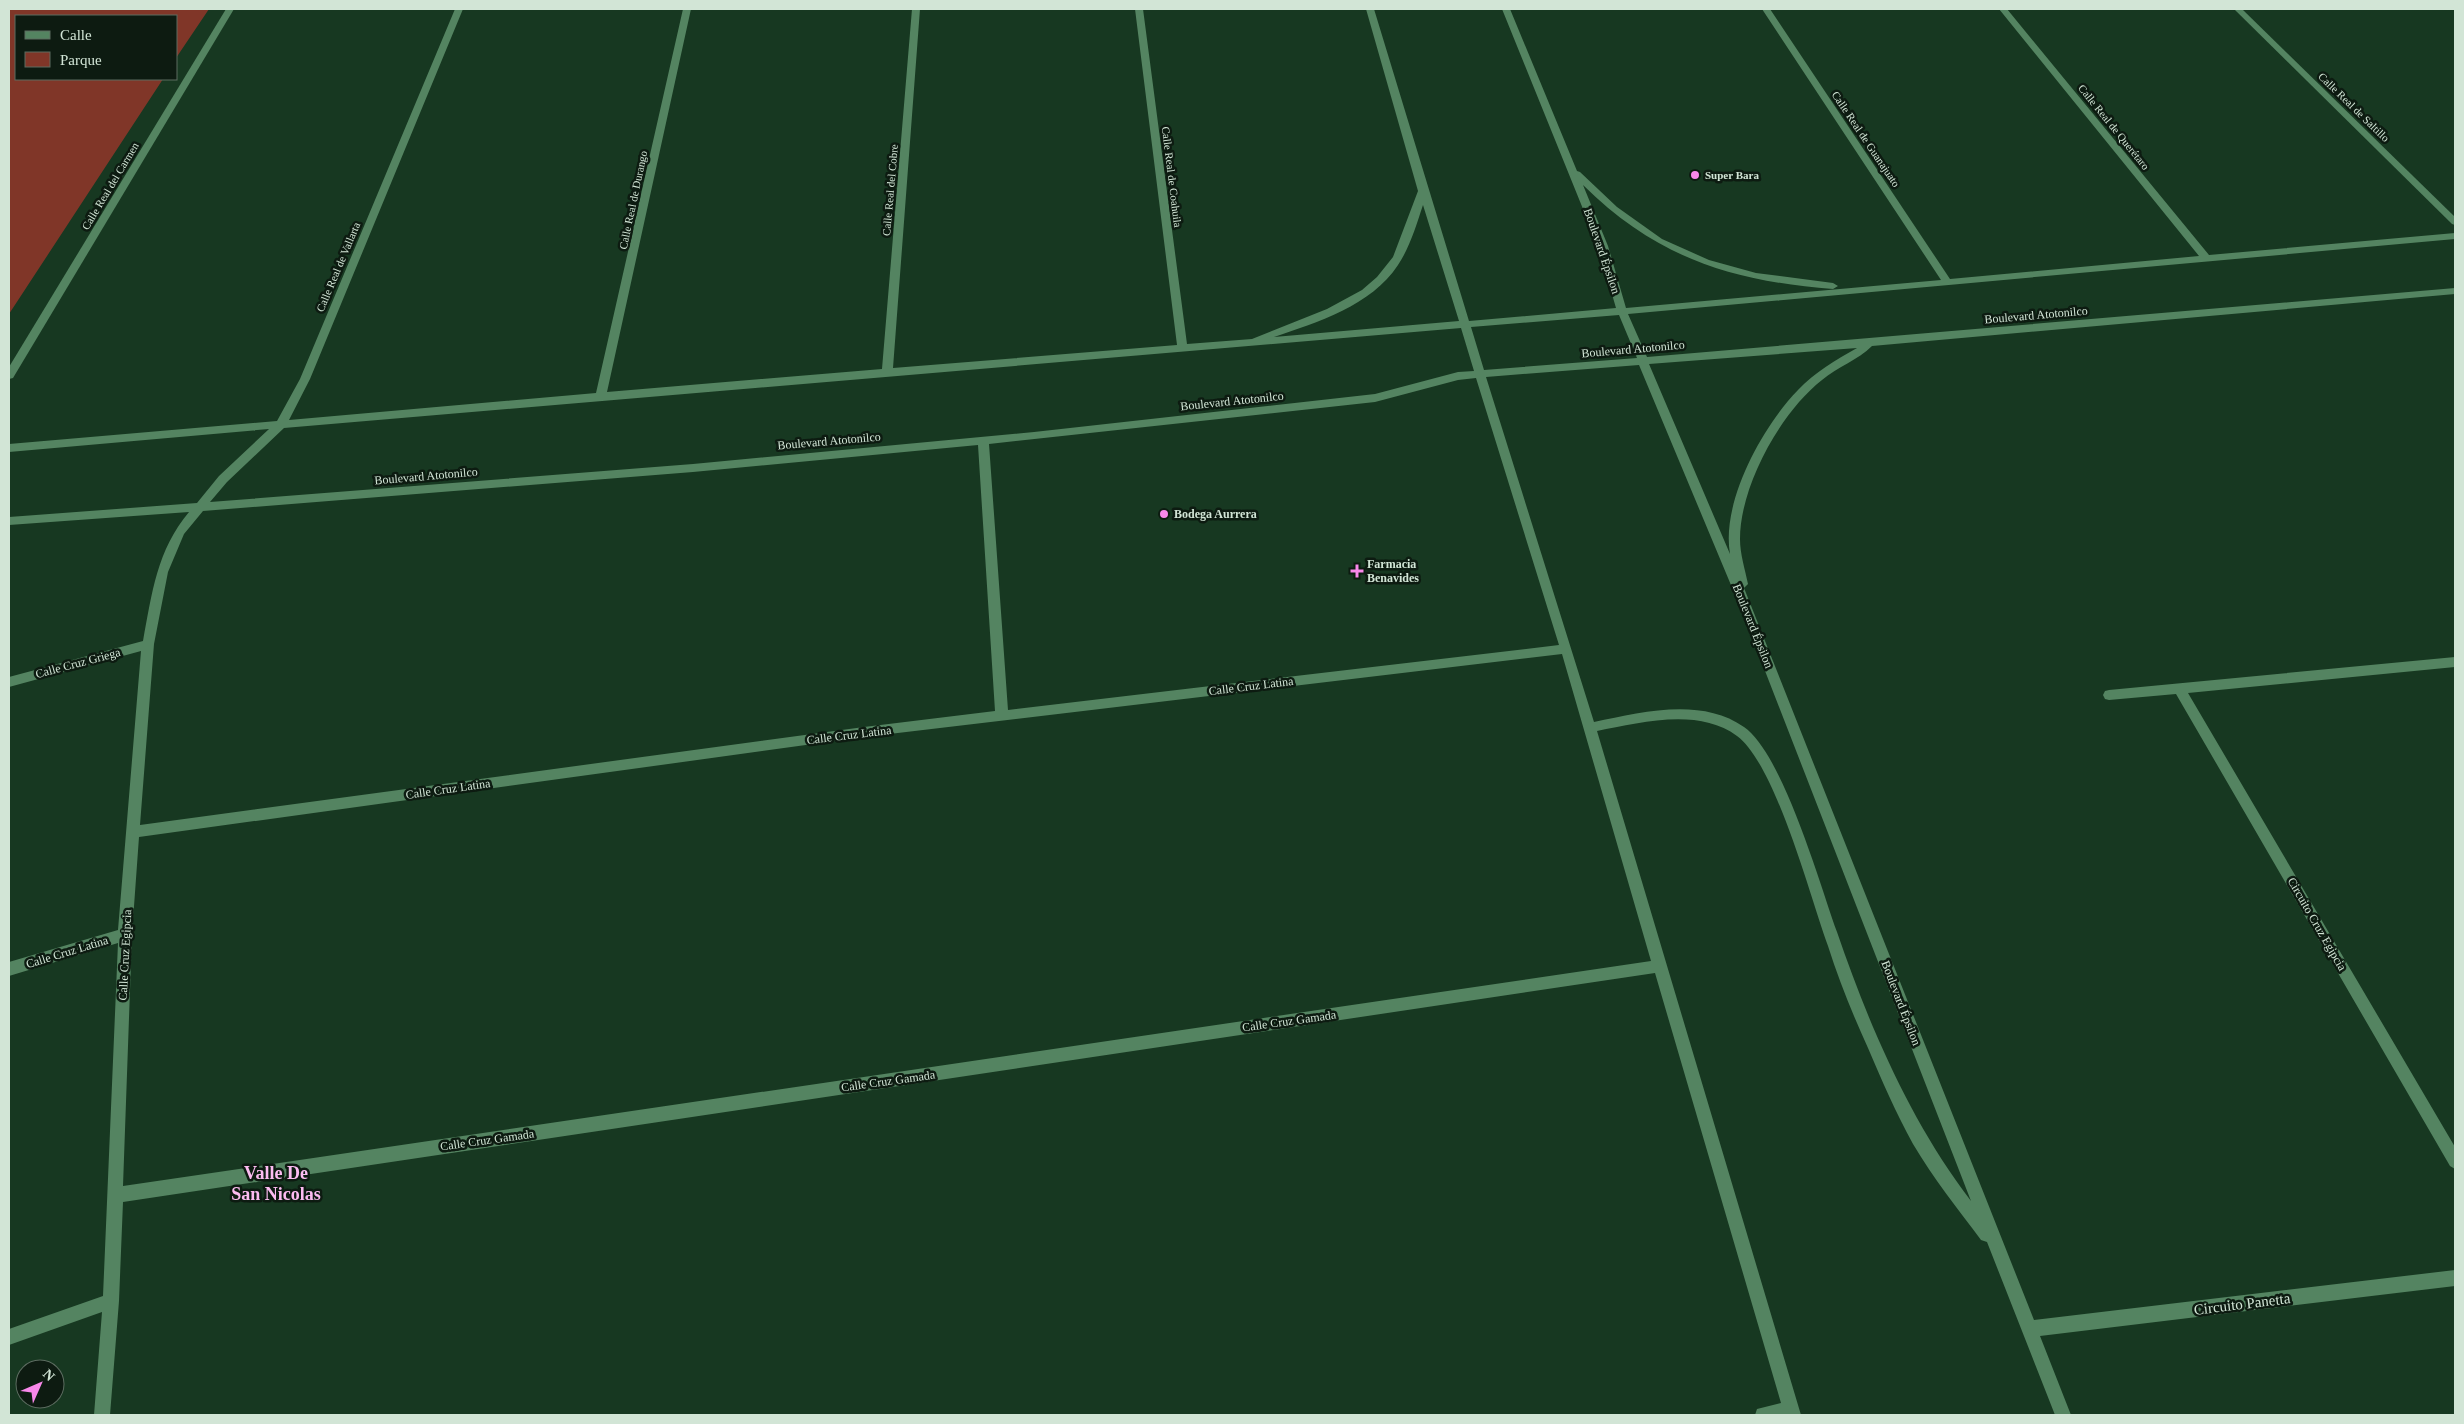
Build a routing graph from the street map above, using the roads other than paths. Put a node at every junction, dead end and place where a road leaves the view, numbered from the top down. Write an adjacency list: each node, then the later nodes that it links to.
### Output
1 (230, 9): 26 (street, Calle Real del Carmen)
2 (460, 9): 29 (street, Calle Real de Vallarta)
3 (687, 9): 28 (street, Calle Real de Durango)
4 (916, 9): 25 (street, Calle Real del Cobre)
5 (1138, 9): 23 (street, Calle Real de Coahuila)
6 (1370, 9): 12 (street)
7 (1506, 9): 11 (street, Boulevard Épsilon)
8 (1766, 9): 16 (street, Calle Real de Guanajuato)
9 (2003, 9): 15 (street, Calle Real de Querétaro)
10 (2238, 9): 13 (street, Calle Real de Saltillo)
11 (1572, 169): 17 (street); 19 (street, Boulevard Épsilon)
12 (1423, 191): 20 (street); 22 (street)
13 (2455, 222)
14 (2455, 236): 15 (street)
15 (2207, 259): 16 (street)
16 (1947, 281): 17 (street)
17 (1873, 289): 19 (street)
18 (2455, 291): 21 (street, Boulevard Atotonilco)
19 (1622, 311): 20 (street); 24 (street, Boulevard Épsilon)
20 (1466, 325): 22 (street); 27 (street)
21 (1870, 343): 24 (street, Boulevard Atotonilco); 34 (street)
22 (1238, 345): 23 (street)
23 (1183, 349): 25 (street)
24 (1645, 361): 27 (street, Boulevard Atotonilco); 34 (street, Boulevard Épsilon)
25 (886, 373): 28 (street)
26 (9, 375)
27 (1482, 375): 30 (street, Boulevard Atotonilco); 36 (street)
28 (601, 396): 29 (street)
29 (281, 424): 31 (street); 32 (street, Calle Real de Vallarta)
30 (983, 440): 32 (street, Boulevard Atotonilco); 41 (street)
31 (9, 448)
32 (198, 508): 33 (street, Boulevard Atotonilco); 35 (street, Calle Cruz Egipcia)
33 (9, 521)
34 (1747, 609): 49 (street, Boulevard Épsilon)
35 (148, 644): 38 (street, Calle Cruz Griega); 43 (street, Calle Cruz Egipcia)
36 (1566, 649): 41 (street, Calle Cruz Latina); 42 (street)
37 (2455, 662): 39 (street)
38 (9, 682)
39 (2179, 688): 40 (street); 47 (street, Circuito Cruz Egipcia)
40 (2109, 695)
41 (1002, 716): 43 (street, Calle Cruz Latina)
42 (1588, 728): 45 (street); 49 (street, Boulevard Épsilon)
43 (134, 832): 44 (street, Calle Cruz Egipcia)
44 (125, 934): 46 (street, Calle Cruz Latina); 48 (street, Calle Cruz Egipcia)
45 (1660, 966): 48 (street, Calle Cruz Gamada); 54 (street)
46 (9, 969)
47 (2455, 1161)
48 (116, 1195): 51 (street, Calle Cruz Egipcia)
49 (1996, 1246): 52 (street, Boulevard Épsilon)
50 (2455, 1278): 52 (street, Circuito Panetta)
51 (111, 1301): 53 (street); 55 (street, Calle Cruz Egipcia)
52 (2029, 1328): 57 (street, Boulevard Épsilon)
53 (9, 1337)
54 (1792, 1413): 56 (street)
55 (102, 1415)
56 (1763, 1415)
57 (2063, 1415)

